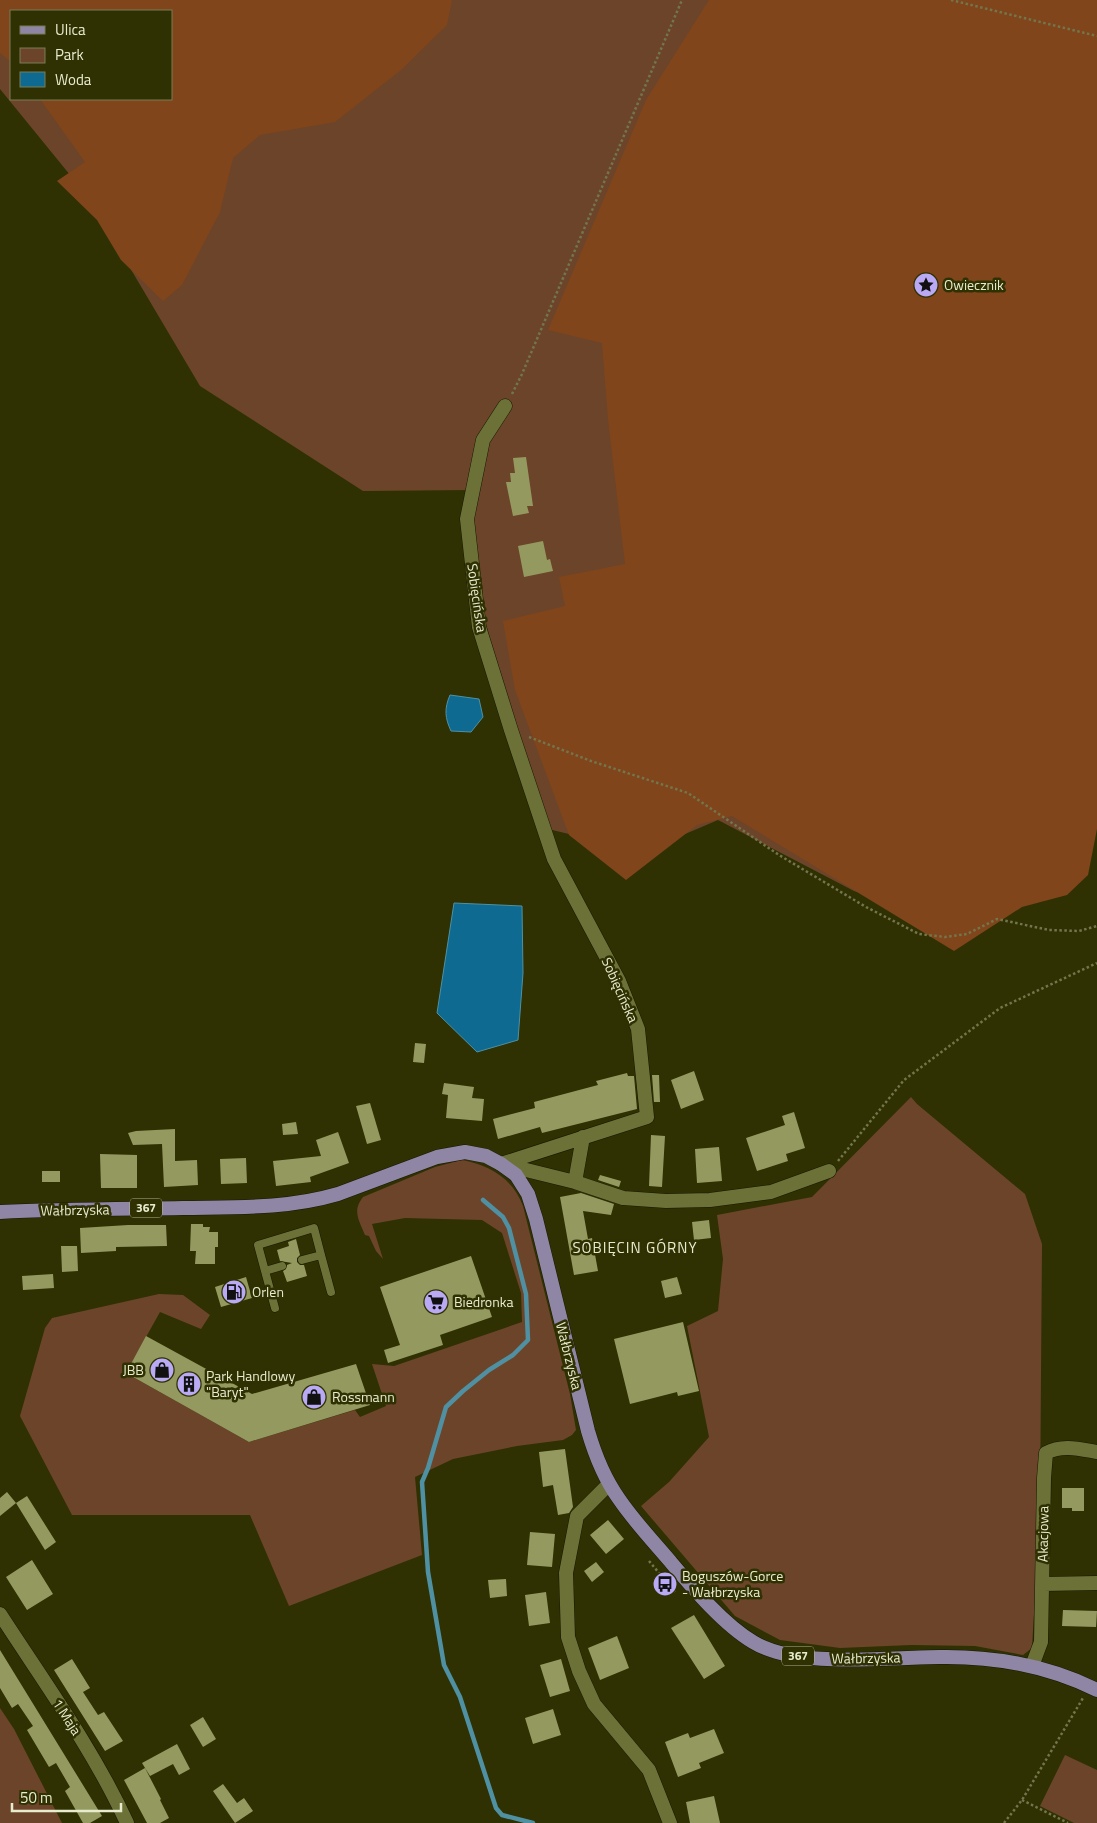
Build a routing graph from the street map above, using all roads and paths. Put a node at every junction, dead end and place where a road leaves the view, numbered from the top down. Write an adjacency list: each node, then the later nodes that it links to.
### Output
1 (683, 0): 4 (path)
2 (951, 0): 3 (path)
3 (1097, 36)
4 (505, 406): 5 (street, Sobięcińska)
5 (511, 730): 6 (path); 8 (street, Sobięcińska)
6 (1097, 926)
7 (1097, 963): 10 (path)
8 (583, 1137): 9 (street, Sobięcińska); 11 (street)
9 (501, 1164): 11 (street); 12 (main road, Wałbrzyska / 367); 20 (main road, Wałbrzyska / 367)
10 (829, 1171): 11 (street)
11 (575, 1182)
12 (0, 1212)
13 (321, 1255): 14 (lane); 16 (lane); 17 (lane)
14 (302, 1260)
15 (282, 1266): 16 (lane)
16 (264, 1271): 18 (lane)
17 (331, 1292)
18 (275, 1308)
19 (1097, 1452): 23 (street, Akacjowa)
20 (609, 1484): 26 (main road, Wałbrzyska / 367); 30 (street)
21 (649, 1561): 24 (path)
22 (1097, 1583): 23 (street)
23 (1043, 1584): 26 (street, Akacjowa)
24 (675, 1592)
25 (0, 1614): 29 (street, 1 Maja)
26 (1032, 1666): 27 (main road, Wałbrzyska / 367)
27 (1093, 1688): 28 (path)
28 (1022, 1800): 31 (path); 32 (path)
29 (127, 1823)
30 (670, 1823)
31 (1004, 1823)
32 (1068, 1823)

